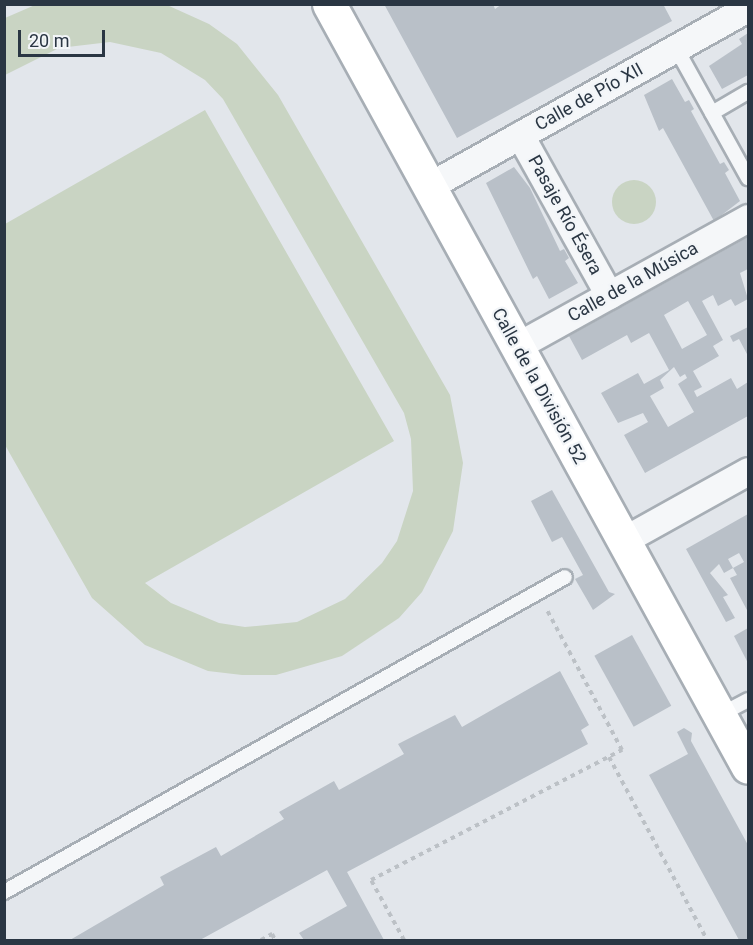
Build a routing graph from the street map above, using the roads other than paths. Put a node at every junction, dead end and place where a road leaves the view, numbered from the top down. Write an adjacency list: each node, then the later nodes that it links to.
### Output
1 (328, 4): 8 (main road, Calle de la División 52)
2 (748, 8): 3 (street, Calle de Pío XII)
3 (676, 48): 5 (lane); 6 (street, Calle de Pío XII)
4 (748, 92): 5 (lane)
5 (712, 113): 7 (lane)
6 (520, 135): 8 (street, Calle de Pío XII); 10 (street, Pasaje Río Ésera)
7 (748, 178)
8 (429, 186): 11 (main road, Calle de la División 52)
9 (748, 218): 10 (street, Calle de la Música)
10 (609, 295): 11 (street, Calle de la Música)
11 (517, 346): 13 (main road, Calle de la División 52)
12 (748, 471): 13 (street)
13 (624, 540): 16 (main road, Calle de la División 52)
14 (565, 577): 18 (lane)
15 (748, 700): 16 (lane)
16 (720, 715): 17 (main road, Calle de la División 52)
17 (748, 767)
18 (4, 892)

